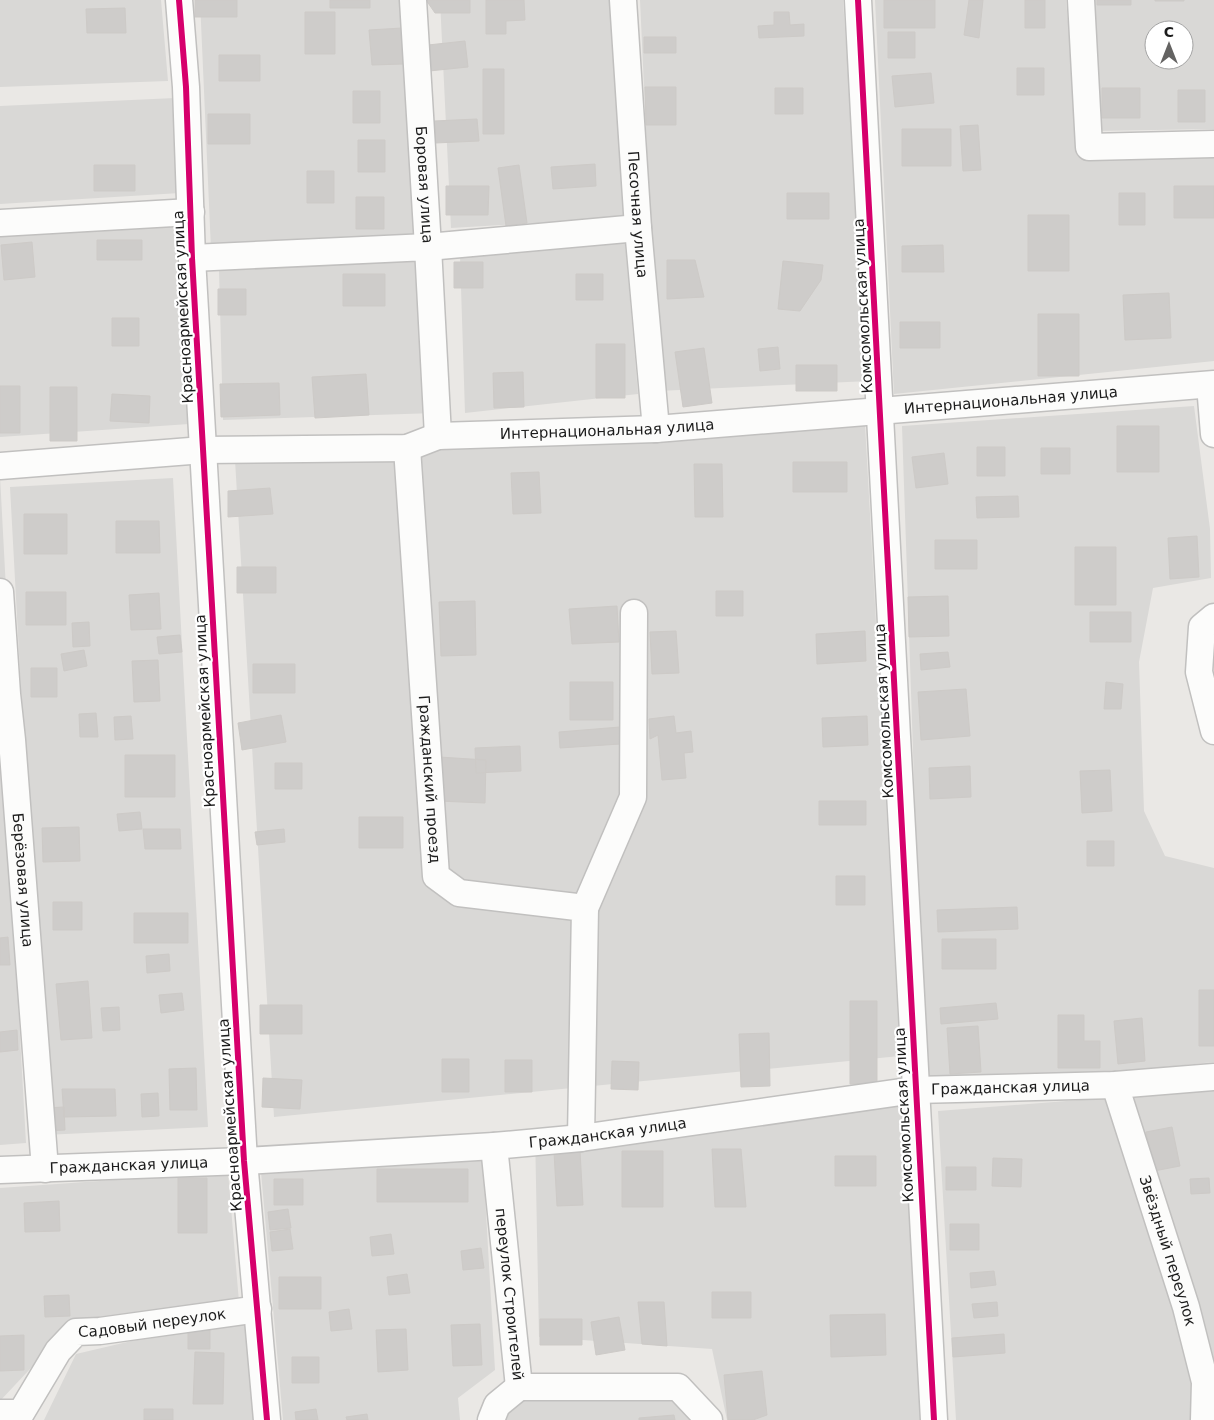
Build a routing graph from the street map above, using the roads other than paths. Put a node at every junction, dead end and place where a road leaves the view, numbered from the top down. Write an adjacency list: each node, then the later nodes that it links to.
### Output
1 (179, 0): 7 (street, Красноармейская улица)
2 (413, 0): 10 (street, Боровая улица)
3 (622, 0): 9 (street, Песочная улица)
4 (858, 0): 13 (street, Комсомольская улица)
5 (1081, 0): 6 (street)
6 (1214, 144)
7 (191, 212): 8 (street); 11 (street, Красноармейская улица)
8 (0, 224)
9 (638, 228): 10 (street, Боровая улица); 14 (street, Песочная улица)
10 (428, 248): 11 (street); 16 (street)
11 (192, 258): 18 (street, Красноармейская улица)
12 (1212, 384): 13 (street, Интернациональная улица); 15 (street)
13 (882, 411): 14 (street, Интернациональная улица); 28 (street, Комсомольская улица)
14 (656, 429): 16 (street, Интернациональная улица)
15 (1214, 434)
16 (438, 436): 17 (street, Интернациональная улица)
17 (406, 448): 18 (street, Интернациональная улица); 25 (street, Гражданский проезд)
18 (203, 450): 19 (street, Интернациональная улица); 31 (street, Красноармейская улица)
19 (0, 466)
20 (0, 592): 23 (street, Берёзовая улица)
21 (634, 613): 25 (street)
22 (1214, 617): 24 (street)
23 (3, 694): 32 (street, Берёзовая улица)
24 (1214, 730)
25 (585, 908): 29 (street)
26 (1214, 1077): 27 (street, Гражданская улица)
27 (1115, 1084): 28 (street, Гражданская улица); 41 (street, Звёздный переулок)
28 (915, 1090): 29 (street, Гражданская улица); 40 (street, Комсомольская улица)
29 (581, 1138): 30 (street, Гражданская улица)
30 (494, 1146): 31 (street, Гражданская улица); 35 (street, переулок Строителей)
31 (244, 1161): 32 (street, Гражданская улица); 34 (street, Красноармейская улица)
32 (45, 1169): 33 (street, Гражданская улица)
33 (0, 1170)
34 (258, 1309): 36 (street, Садовый переулок); 37 (street, Красноармейская улица)
35 (519, 1388): 38 (street); 39 (street, переулок Строителей)
36 (13, 1415)
37 (267, 1420)
38 (490, 1420)
39 (709, 1420)
40 (934, 1420)
41 (1204, 1420)

